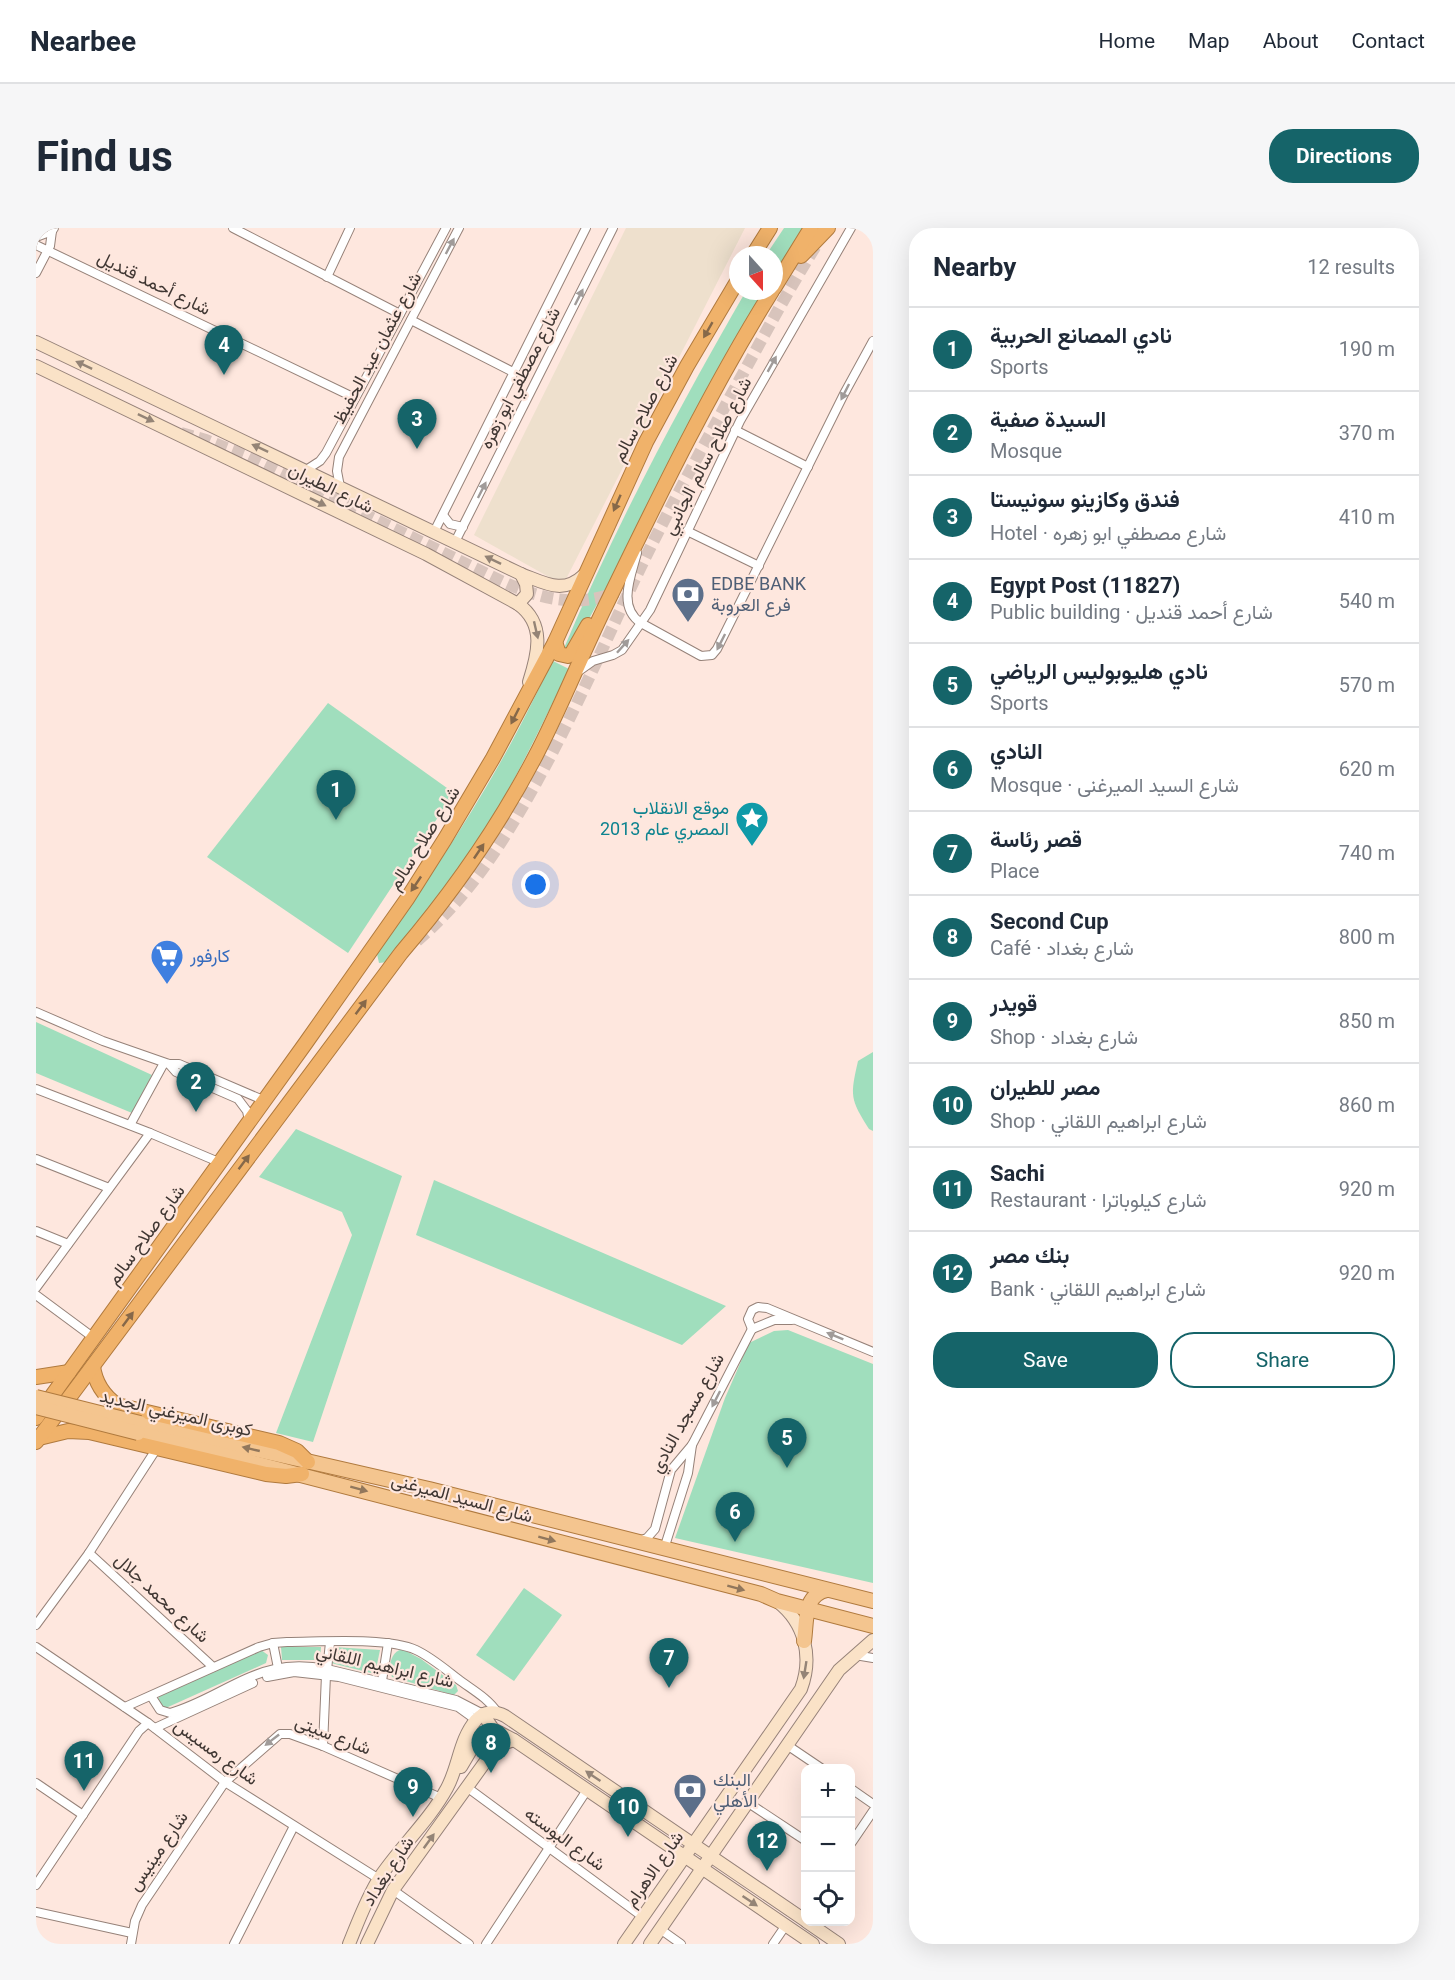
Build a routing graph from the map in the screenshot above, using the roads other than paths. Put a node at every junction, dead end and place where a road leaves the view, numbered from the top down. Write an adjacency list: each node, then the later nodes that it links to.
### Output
1 (233, 228): 14 (street)
2 (256, 228): 14 (street)
3 (350, 228): 20 (street)
4 (446, 228): 23 (street, شارع عثمان عبد الحفيظ)
5 (459, 228): 24 (street, شارع عثمان عبد الحفيظ, one-way to 5)
6 (586, 228): 28 (street, شارع مصطفي ابو زهره)
7 (613, 228): 37 (street, شارع مصطفي ابو زهره, one-way to 7)
8 (770, 228): 16 (highway)
9 (811, 228): 19 (highway, شارع صلاح سالم)
10 (828, 228): 19 (highway)
11 (850, 228): 30 (street, شارع صلاح سالم الجانبي, one-way to 11)
12 (53, 230): 13 (street); 17 (street)
13 (36, 237)
14 (251, 238): 20 (street)
15 (36, 245): 17 (street, شارع أحمد قنديل)
16 (759, 246)
17 (48, 251): 18 (street); 29 (street, شارع أحمد قنديل)
18 (36, 273)
19 (783, 275)
20 (327, 276): 23 (street)
21 (729, 295): 44 (highway, شارع صلاح سالم, one-way to 44)
22 (767, 300): 40 (highway, شارع صلاح سالم)
23 (400, 314): 29 (street, شارع عثمان عبد الحفيظ)
24 (411, 320): 28 (street); 32 (street, شارع عثمان عبد الحفيظ)
25 (873, 341): 33 (street, one-way to 33)
26 (36, 342): 34 (main road, شارع الطيران, one-way to 26)
27 (36, 366): 45 (main road, شارع الطيران, one-way to 45)
28 (513, 372): 36 (street, شارع مصطفي ابو زهره)
29 (355, 398): 31 (street, شارع عثمان عبد الحفيظ)
30 (735, 430): 33 (street); 38 (street, شارع صلاح سالم الجانبي)
31 (323, 457): 32 (street); 34 (street, شارع عثمان عبد الحفيظ)
32 (337, 464): 35 (street)
33 (808, 467): 42 (street)
34 (306, 470): 35 (main road, شارع الطيران)
35 (340, 487): 39 (main road, شارع الطيران)
36 (443, 515): 37 (street); 39 (street, شارع مصطفي ابو زهره)
37 (463, 527): 41 (street, شارع مصطفي ابو زهره)
38 (687, 531): 42 (street); 47 (street, شارع صلاح سالم الجانبي)
39 (434, 532): 41 (main road, شارع الطيران)
40 (640, 538): 46 (highway, شارع صلاح سالم); 47 (street)
41 (455, 542): 43 (main road, شارع الطيران, one-way to 41)
42 (759, 566): 47 (street, one-way to 47)
43 (521, 574): 44 (main road, شارع الطيران); 45 (main road)
44 (584, 575): 48 (highway, شارع صلاح سالم)
45 (518, 604): 50 (main road, شارع الطيران, one-way to 50)
46 (605, 607): 48 (highway); 49 (highway, شارع صلاح سالم)
47 (641, 624): 49 (street, شارع صلاح سالم الجانبي, one-way to 47)
48 (555, 642): 50 (highway, شارع صلاح سالم)
49 (573, 675): 52 (highway, شارع صلاح سالم, one-way to 49)
50 (526, 695): 51 (highway, شارع صلاح سالم, one-way to 51)
51 (361, 964): 52 (highway); 56 (highway, شارع صلاح سالم)
52 (382, 979): 74 (highway, شارع صلاح سالم, one-way to 52)
53 (36, 1012): 54 (street)
54 (167, 1063): 56 (street); 57 (street); 58 (street)
55 (36, 1089): 58 (street)
56 (263, 1100): 57 (highway, شارع صلاح سالم)
57 (249, 1121): 61 (highway, شارع صلاح سالم)
58 (130, 1125): 59 (street)
59 (150, 1133): 61 (street); 62 (street)
60 (36, 1159): 62 (street)
61 (221, 1163): 72 (highway, شارع صلاح سالم)
62 (109, 1188): 64 (street)
63 (36, 1231): 64 (street)
64 (68, 1244): 65 (street)
65 (36, 1288)
66 (36, 1295): 72 (street)
67 (767, 1308): 68 (street); 69 (street); 70 (street)
68 (750, 1313): 69 (street); 71 (street)
69 (765, 1320): 70 (street); 71 (street)
70 (797, 1321): 73 (street, one-way to 70)
71 (752, 1329): 83 (street, شارع مسجد النادي, one-way to 83)
72 (94, 1338): 75 (highway, شارع صلاح سالم)
73 (873, 1352)
74 (93, 1366): 78 (highway, شارع السيد الميرغنى); 82 (highway, شارع صلاح سالم)
75 (69, 1372): 76 (highway); 80 (highway, شارع صلاح سالم)
76 (36, 1377)
77 (36, 1397): 85 (main road, كوبرى الميرغني الجديد, one-way to 77, bridge)
78 (123, 1406): 81 (highway); 85 (highway, شارع السيد الميرغنى)
79 (36, 1407): 85 (main road, كوبرى الميرغني الجديد, bridge)
80 (36, 1418)
81 (112, 1438): 82 (highway, شارع السيد الميرغنى); 84 (highway, شارع السيد الميرغنى)
82 (37, 1440)
83 (692, 1445): 87 (street, شارع مسجد النادي); 88 (street)
84 (157, 1448): 85 (highway, شارع السيد الميرغنى); 89 (street)
85 (305, 1468): 86 (main road, شارع السيد الميرغنى)
86 (321, 1472): 87 (main road, شارع السيد الميرغنى); 92 (main road, شارع السيد الميرغنى, one-way to 92)
87 (636, 1542): 88 (main road, شارع السيد الميرغنى)
88 (664, 1549): 90 (main road, شارع السيد الميرغنى)
89 (89, 1553): 95 (street); 105 (street, شارع محمد جلال)
90 (782, 1578): 91 (main road, شارع السيد الميرغنى); 92 (main road)
91 (827, 1590): 93 (main road, شارع السيد الميرغنى); 94 (main road)
92 (777, 1601): 94 (main road, شارع السيد الميرغنى); 98 (main road, شارع الاهرام)
93 (873, 1601)
94 (808, 1608): 96 (main road, شارع السيد الميرغنى); 98 (main road)
95 (36, 1625)
96 (873, 1626)
97 (873, 1640): 103 (main road)
98 (804, 1641): 136 (main road, شارع الاهرام, one-way to 136)
99 (273, 1643): 100 (street, شارع ابراهيم اللقاني); 105 (street, شارع ابراهيم اللقاني); 106 (street)
100 (330, 1643): 101 (street, شارع ابراهيم اللقاني); 107 (street)
101 (388, 1643): 108 (street); 109 (street, شارع ابراهيم اللقاني)
102 (36, 1647): 112 (street, شارع رمسيس)
103 (854, 1655): 104 (street); 118 (main road)
104 (873, 1658)
105 (213, 1667): 110 (street, شارع ابراهيم اللقاني)
106 (278, 1668): 107 (street, شارع ابراهيم اللقاني); 110 (street, شارع ابراهيم اللقاني)
107 (327, 1672): 108 (street, شارع ابراهيم اللقاني); 114 (street, شارع ابراهيم اللقاني); 115 (street, شارع ابراهيم اللقاني); 119 (street)
108 (382, 1682): 111 (street, شارع ابراهيم اللقاني)
109 (469, 1687): 111 (street); 113 (street, شارع ابراهيم اللقاني)
110 (151, 1696): 112 (street, شارع ابراهيم اللقاني)
111 (460, 1701): 114 (street, شارع ابراهيم اللقاني)
112 (125, 1707): 115 (street, شارع رمسيس)
113 (501, 1714): 114 (main road); 116 (main road); 136 (main road, شارع ابراهيم اللقاني, one-way to 113)
114 (479, 1717): 116 (main road, شارع ابراهيم اللقاني); 122 (main road, شارع بغداد)
115 (151, 1726): 123 (street, شارع رمسيس); 132 (street)
116 (493, 1729): 117 (main road, شارع ابراهيم اللقاني)
117 (514, 1740): 120 (main road, شارع بغداد); 126 (main road, شارع ابراهيم اللقاني)
118 (787, 1745): 121 (street); 129 (main road)
119 (323, 1746): 123 (street, شارع سيتى, one-way to 123); 128 (street, شارع سيتى)
120 (493, 1751): 122 (main road); 125 (main road, شارع بغداد)
121 (815, 1764)
122 (454, 1771): 128 (main road, شارع بغداد)
123 (225, 1782): 133 (street, شارع رمسيس); 152 (street, شارع مينيس)
124 (36, 1783): 132 (street)
125 (468, 1788): 137 (street, شارع البوسته); 145 (main road, شارع بغداد, one-way to 125)
126 (587, 1790): 137 (street); 139 (main road, شارع ابراهيم اللقاني)
127 (855, 1791): 130 (street)
128 (441, 1798): 142 (main road, شارع بغداد)
129 (747, 1802): 134 (street); 138 (main road)
130 (873, 1804)
131 (873, 1811): 135 (street)
132 (83, 1815): 144 (street)
133 (294, 1826): 142 (street, شارع رمسيس); 154 (street)
134 (801, 1838)
135 (855, 1838)
136 (694, 1844): 138 (main road, شارع ابراهيم اللقاني); 139 (main road, شارع الاهرام)
137 (549, 1848): 148 (street, شارع البوسته); 158 (street)
138 (711, 1856): 140 (main road); 147 (main road, شارع ابراهيم اللقاني)
139 (685, 1857): 140 (main road, شارع ابراهيم اللقاني); 141 (main road, شارع الاهرام)
140 (702, 1868): 143 (main road); 149 (main road, شارع ابراهيم اللقاني, one-way to 149)
141 (673, 1874): 143 (main road); 148 (main road, شارع الاهرام)
142 (379, 1879): 155 (main road, شارع بغداد)
143 (692, 1883): 151 (main road)
144 (36, 1885)
145 (393, 1890): 156 (main road, شارع بغداد); 157 (street)
146 (36, 1912): 152 (street)
147 (801, 1916)
148 (643, 1917): 159 (main road, شارع الاهرام)
149 (786, 1925): 162 (street); 163 (main road, شارع ابراهيم اللقاني)
150 (815, 1926): 164 (main road, شارع ابراهيم اللقاني)
151 (660, 1929): 160 (main road); 161 (street)
152 (132, 1934): 153 (street, شارع مينيس)
153 (131, 1944)
154 (234, 1944)
155 (349, 1944)
156 (367, 1944)
157 (469, 1944)
158 (486, 1944)
159 (624, 1944)
160 (650, 1944)
161 (681, 1944)
162 (772, 1944)
163 (813, 1944)
164 (839, 1944)

